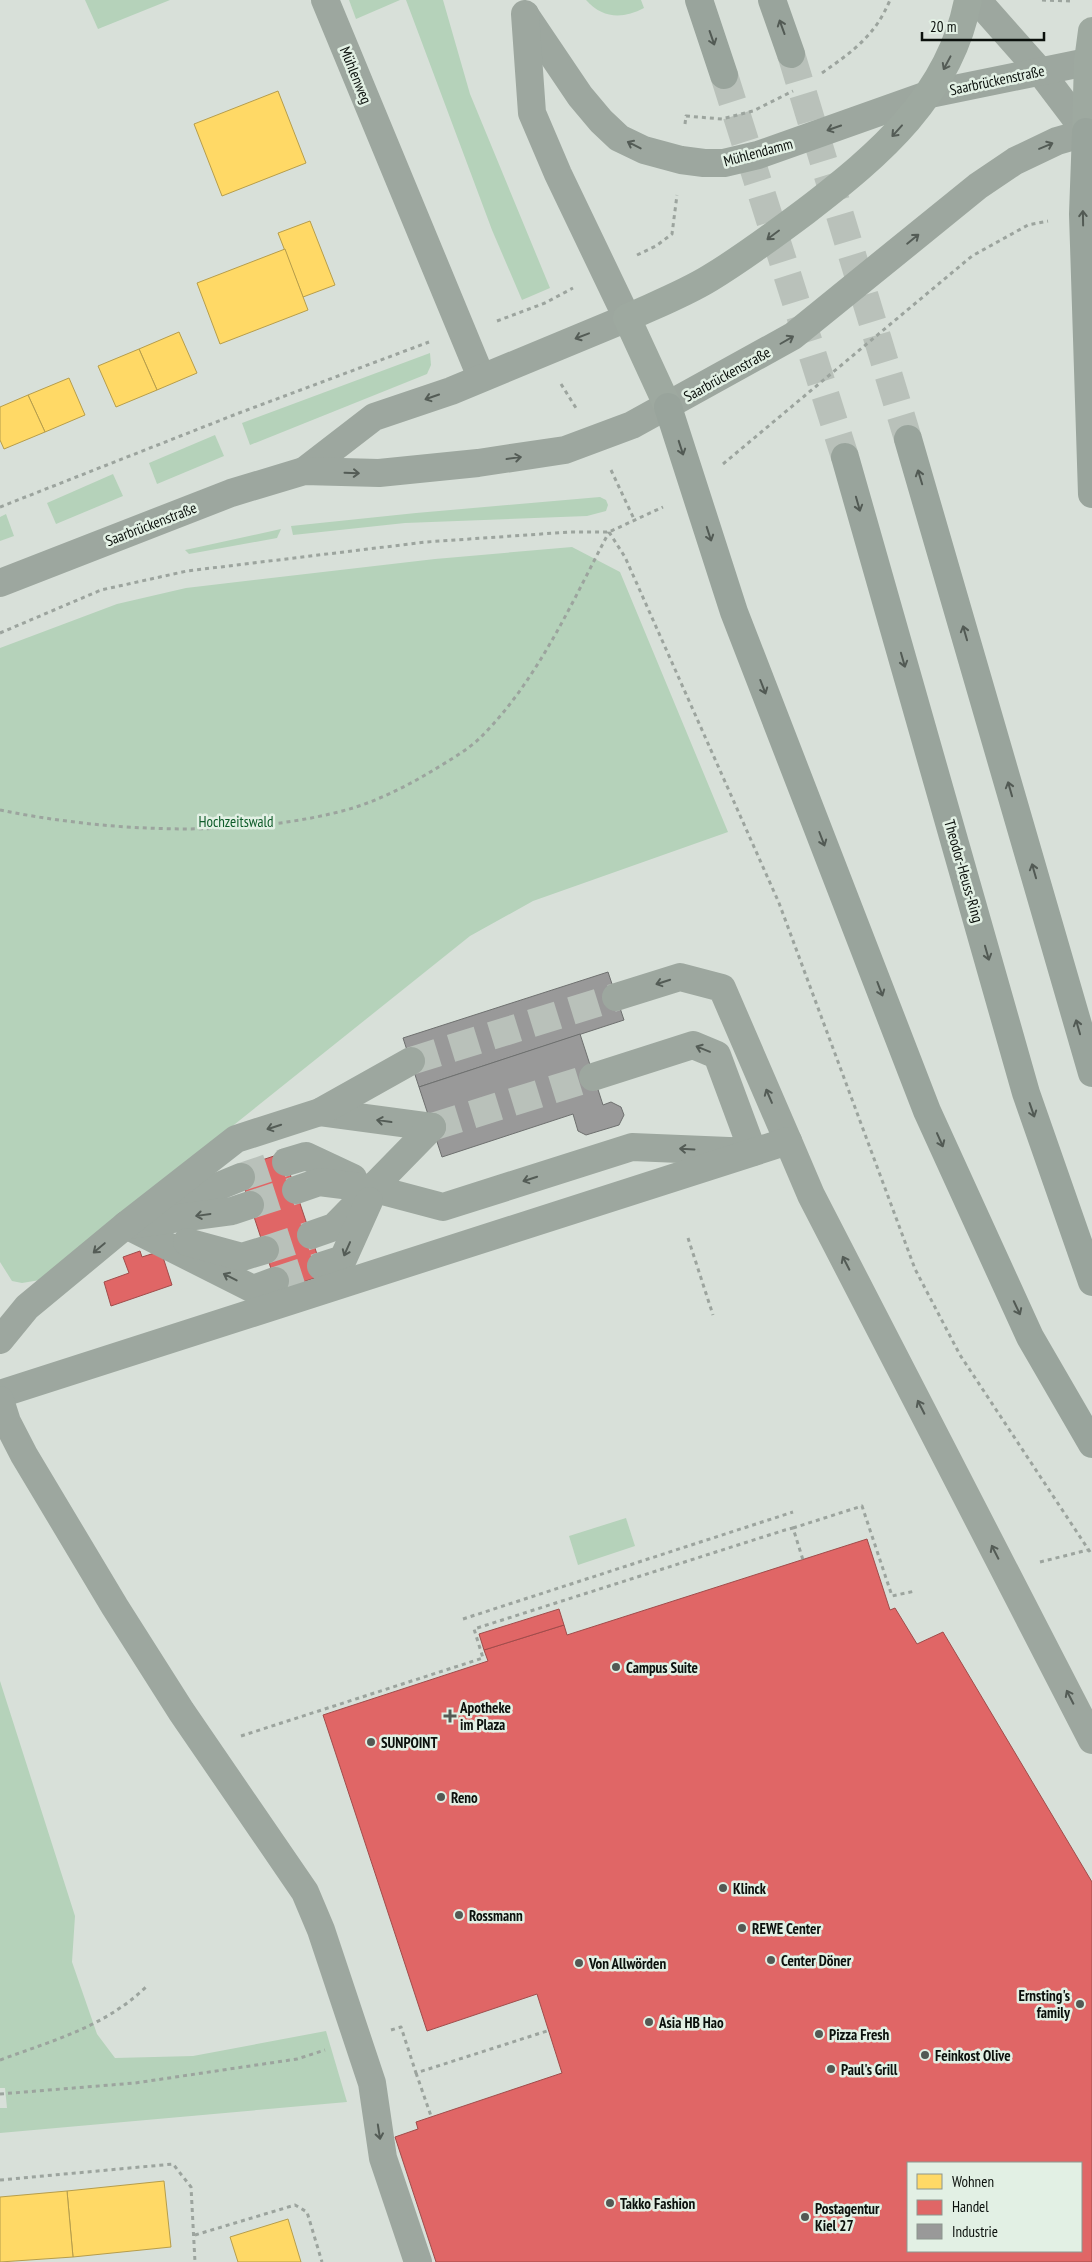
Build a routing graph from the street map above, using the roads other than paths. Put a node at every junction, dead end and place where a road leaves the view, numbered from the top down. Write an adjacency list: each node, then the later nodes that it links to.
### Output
1 (325, 0): 15 (street, Mühlenweg)
2 (699, 0): 11 (highway, one-way to 11)
3 (772, 0): 8 (highway, one-way to 3)
4 (968, 0): 12 (main road, one-way to 12)
5 (976, 0): 10 (street)
6 (523, 7): 12 (street, Mühlendamm, one-way to 6); 14 (street, Mühlendamm)
7 (1092, 31): 9 (main road)
8 (791, 54)
9 (1090, 61): 10 (street, Saarbrückenstraße); 13 (main road)
10 (1039, 70): 12 (street, Saarbrückenstraße); 13 (street)
11 (724, 75)
12 (930, 94): 14 (main road, Saarbrückenstraße, one-way to 14)
13 (1089, 132): 16 (street, Saarbrückenstraße, one-way to 13); 20 (highway, one-way to 13)
14 (628, 318): 15 (street, Saarbrückenstraße, one-way to 15); 16 (main road, Mühlendamm)
15 (481, 377): 19 (street, Saarbrückenstraße, one-way to 19)
16 (668, 407): 19 (street, Saarbrückenstraße, one-way to 16); 43 (highway, one-way to 43)
17 (908, 439): 24 (highway, one-way to 17)
18 (845, 457): 39 (highway, Theodor-Heuss-Ring, one-way to 39)
19 (304, 471): 21 (street, Saarbrückenstraße)
20 (1092, 494)
21 (0, 583)
22 (616, 997): 27 (street, one-way to 22)
23 (411, 1061): 26 (street)
24 (1092, 1074)
25 (593, 1077): 28 (street, one-way to 25)
26 (320, 1112): 31 (street, one-way to 26); 34 (street, one-way to 34)
27 (788, 1141): 28 (street); 44 (street, one-way to 27)
28 (753, 1152): 31 (street, one-way to 31); 41 (street)
29 (286, 1162): 31 (street)
30 (241, 1177): 34 (street)
31 (374, 1188): 32 (street); 35 (street); 37 (street, one-way to 37)
32 (296, 1190)
33 (250, 1205): 34 (street, one-way to 34)
34 (126, 1225): 36 (street); 38 (street, one-way to 34); 40 (street, one-way to 40)
35 (310, 1235)
36 (265, 1250)
37 (321, 1266)
38 (275, 1281)
39 (1092, 1282)
40 (0, 1340)
41 (0, 1394)
42 (0, 1400): 45 (street, one-way to 45)
43 (1092, 1444)
44 (1092, 1740)
45 (418, 2262)

